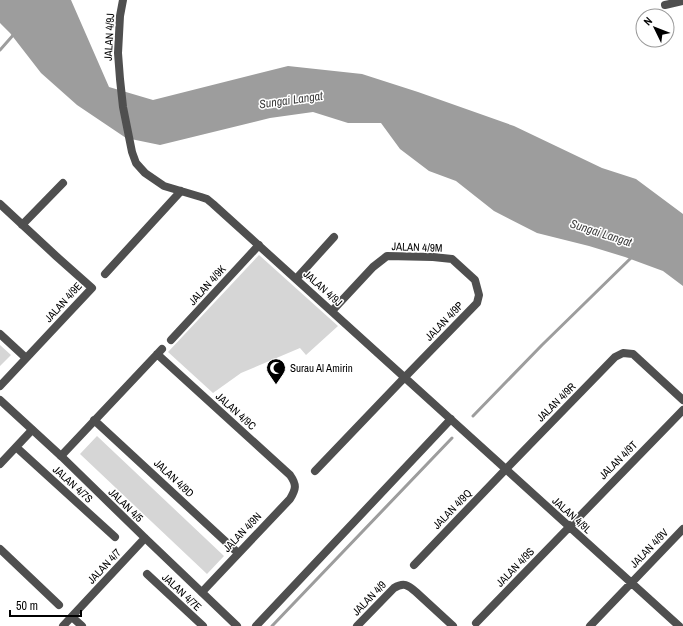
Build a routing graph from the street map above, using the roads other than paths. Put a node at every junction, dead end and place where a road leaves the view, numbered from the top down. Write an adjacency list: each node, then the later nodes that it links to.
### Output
1 (123, 0): 5 (street, JALAN 4/9J)
2 (683, 1): 3 (street)
3 (665, 5)
4 (63, 183): 7 (street)
5 (182, 192): 9 (street, JALAN 4/9J); 11 (street)
6 (0, 204): 7 (street, JALAN 4/9E)
7 (22, 225): 16 (street, JALAN 4/9E)
8 (334, 237): 12 (street)
9 (259, 244): 12 (street, JALAN 4/9J); 15 (street, JALAN 4/9K)
10 (452, 259): 13 (street, JALAN 4/9M); 17 (street, JALAN 4/9P)
11 (104, 274)
12 (296, 279): 13 (street, JALAN 4/9J)
13 (332, 311): 17 (street, JALAN 4/9J)
14 (0, 334): 16 (street)
15 (171, 340)
16 (26, 358): 18 (street, JALAN 4/9E)
17 (404, 377): 22 (street, JALAN 4/9J); 30 (street)
18 (0, 386)
19 (0, 400): 25 (street, JALAN 4/5)
20 (683, 400): 29 (street, JALAN 4/9R)
21 (683, 410): 32 (street, JALAN 4/9T)
22 (444, 412): 23 (street, JALAN 4/9L)
23 (451, 419): 29 (street, JALAN 4/9L); 49 (street)
24 (94, 420): 27 (street, JALAN 4/9C); 31 (street, JALAN 4/9C); 37 (street, JALAN 4/9D)
25 (32, 430): 26 (street); 27 (street, JALAN 4/5)
26 (16, 447): 28 (street); 34 (street, JALAN 4/7S)
27 (61, 456): 35 (street, JALAN 4/5)
28 (0, 464)
29 (506, 469): 32 (street, JALAN 4/9L); 38 (street, JALAN 4/9Q)
30 (315, 471)
31 (295, 486): 37 (street, JALAN 4/9N)
32 (569, 527): 40 (street, JALAN 4/9L); 44 (street, JALAN 4/9S)
33 (683, 529): 40 (street, JALAN 4/9V)
34 (115, 537)
35 (145, 538): 41 (street, JALAN 4/5); 43 (street, JALAN 4/7)
36 (0, 549): 42 (street)
37 (238, 553): 41 (street, JALAN 4/9N)
38 (414, 565)
39 (147, 574): 47 (street, JALAN 4/7E)
40 (631, 582): 52 (street, JALAN 4/9V); 53 (street, JALAN 4/9L)
41 (202, 592): 48 (street, JALAN 4/5)
42 (59, 605)
43 (72, 617): 45 (street, JALAN 4/7); 46 (street)
44 (476, 623)
45 (63, 626)
46 (82, 626)
47 (202, 626)
48 (237, 626)
49 (256, 626)
50 (357, 626): 51 (street, JALAN 4/9)
51 (453, 626)
52 (590, 626)
53 (679, 626)

